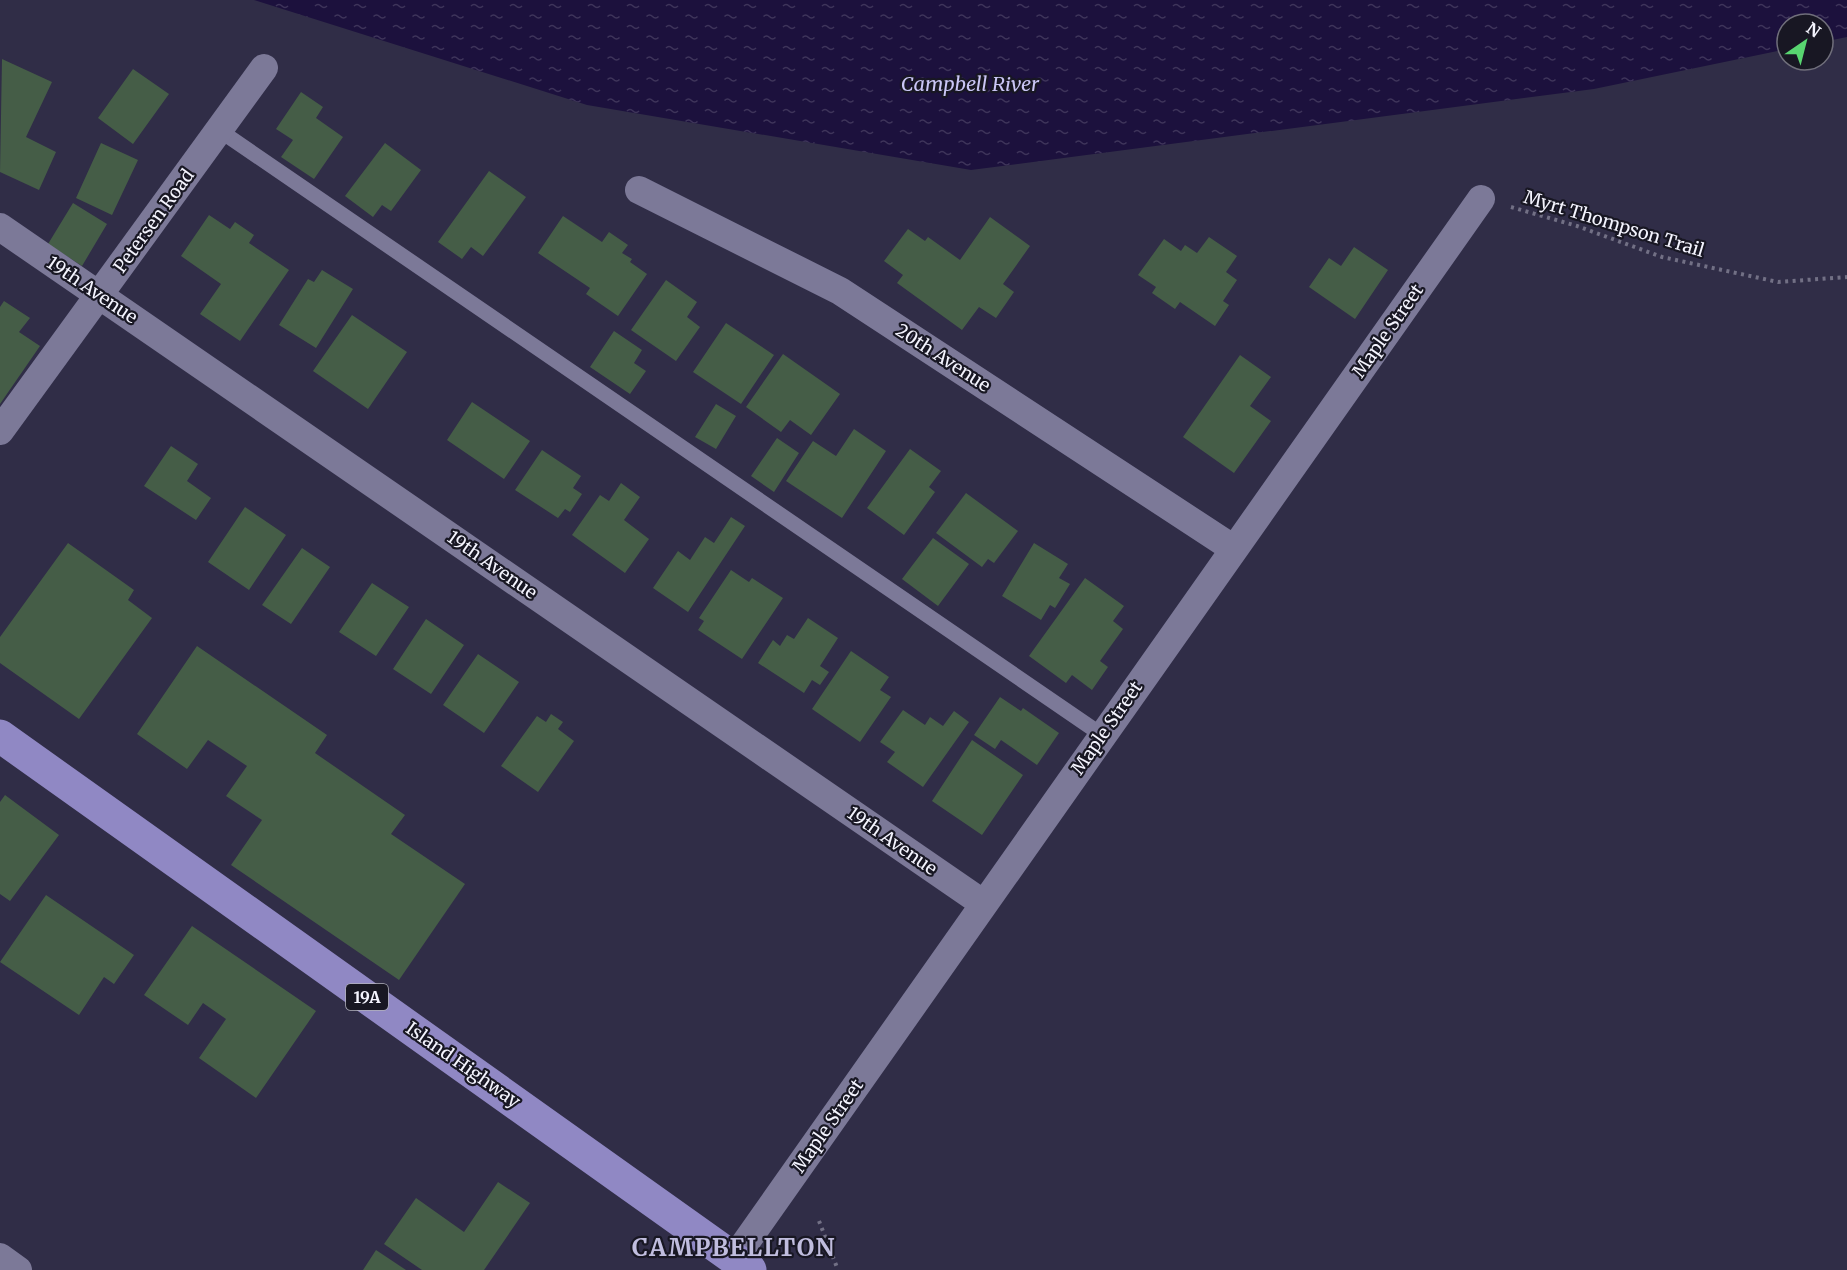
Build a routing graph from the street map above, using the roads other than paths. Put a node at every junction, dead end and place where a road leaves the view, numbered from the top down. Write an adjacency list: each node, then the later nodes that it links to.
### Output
1 (264, 68): 2 (street, Petersen Road)
2 (219, 130): 6 (street, Petersen Road); 9 (lane)
3 (639, 190): 8 (street, 20th Avenue)
4 (1481, 199): 8 (street, Maple Street)
5 (0, 227): 6 (street, 19th Avenue)
6 (100, 295): 7 (street, Petersen Road); 11 (street, 19th Avenue)
7 (0, 431)
8 (1234, 549): 9 (street, Maple Street)
9 (1102, 735): 11 (street, Maple Street)
10 (0, 736): 13 (main road, Island Highway / 19A)
11 (984, 904): 13 (street, Maple Street)
12 (0, 1257): 14 (street)
13 (742, 1264)
14 (18, 1270)

